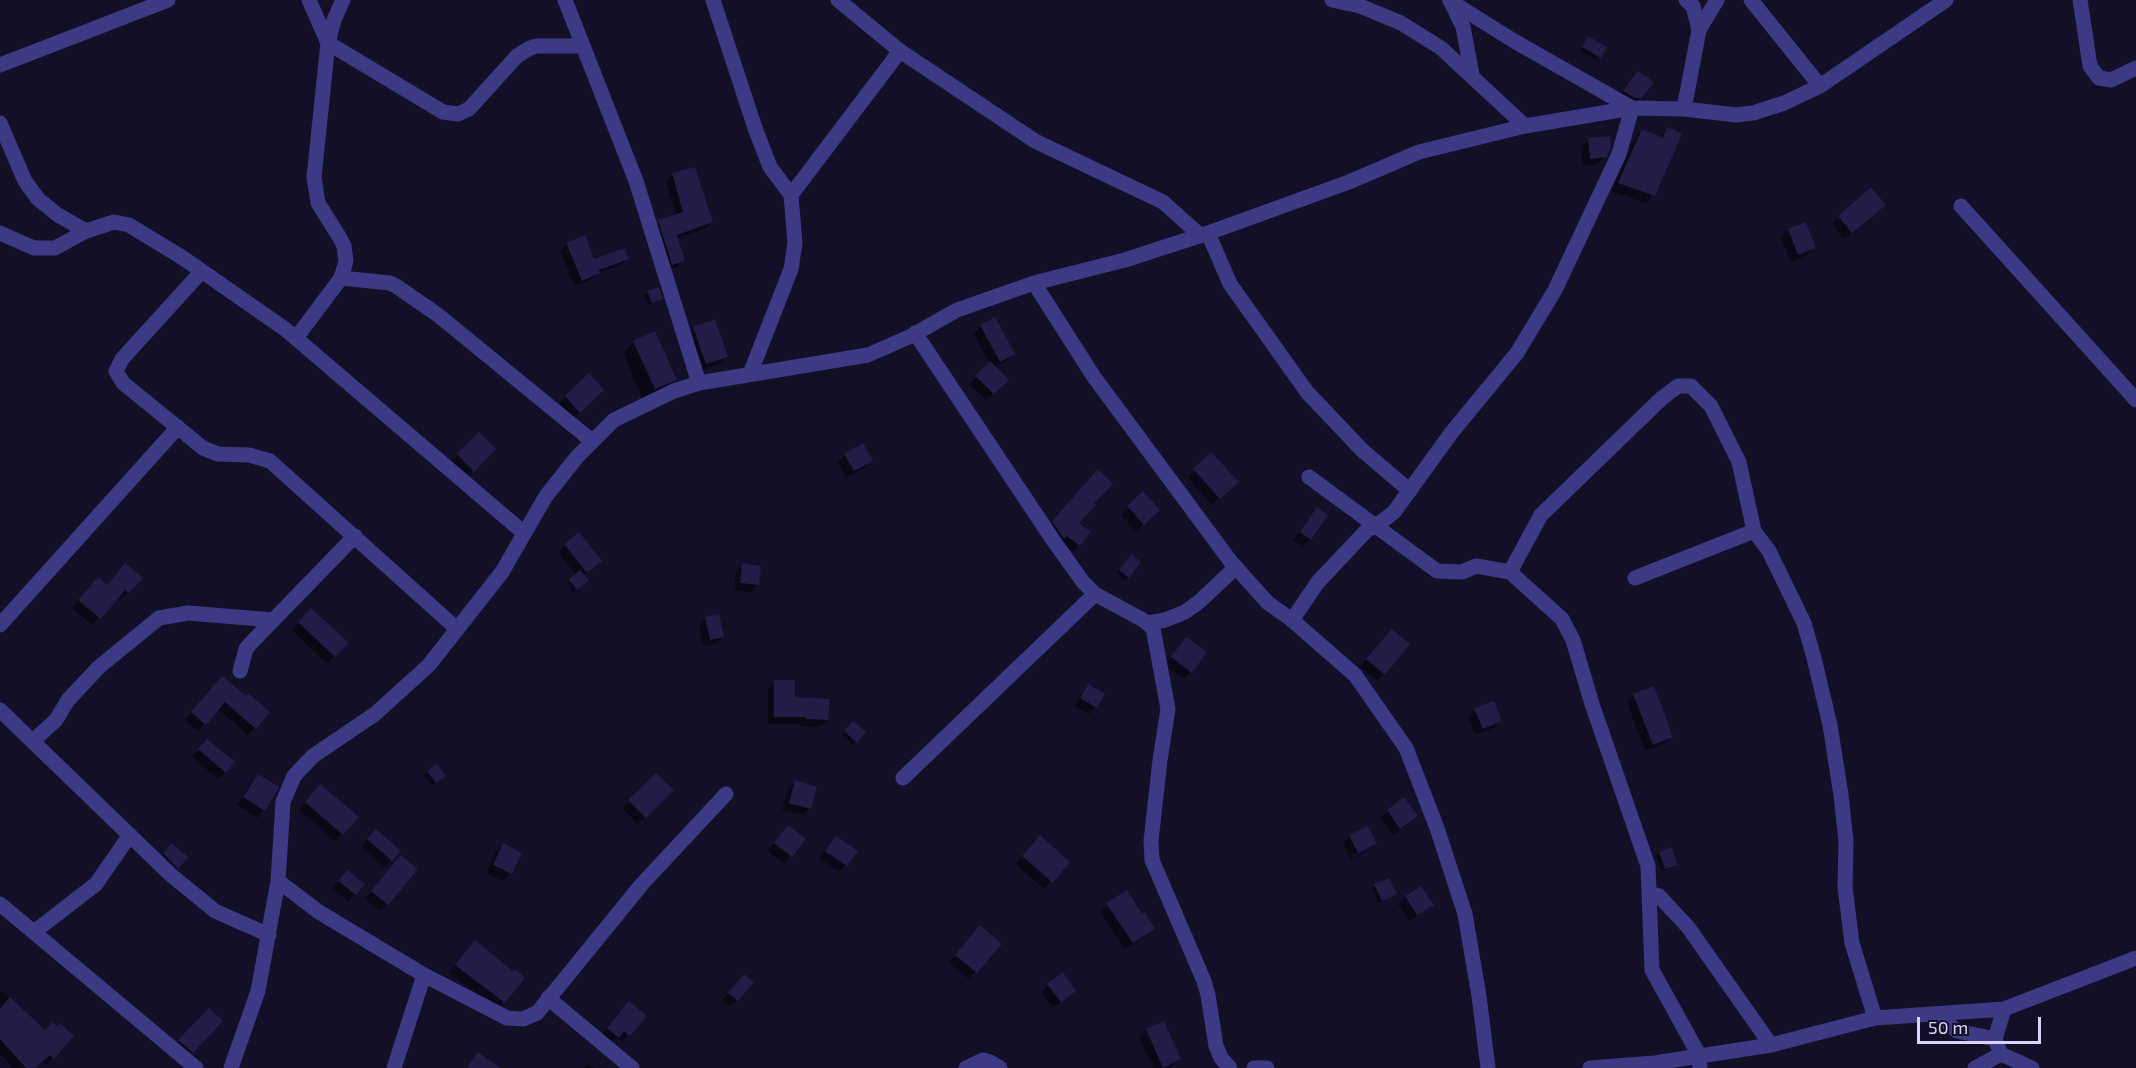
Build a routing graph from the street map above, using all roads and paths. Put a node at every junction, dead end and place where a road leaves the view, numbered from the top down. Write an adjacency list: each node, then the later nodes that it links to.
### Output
1 (168, 0): 18 (street)
2 (309, 0): 15 (street)
3 (343, 0): 15 (street)
4 (565, 0): 16 (street)
5 (713, 0): 26 (street)
6 (838, 0): 17 (street)
7 (1332, 0): 20 (street)
8 (1450, 0): 20 (street); 22 (street)
9 (1686, 0): 14 (street)
10 (1717, 0): 14 (street)
11 (1751, 0): 21 (street)
12 (1946, 0): 21 (street)
13 (2080, 0): 19 (street)
14 (1699, 30): 23 (street)
15 (328, 43): 16 (street); 32 (street)
16 (582, 46): 37 (street)
17 (900, 51): 26 (street); 30 (street)
18 (0, 65)
19 (2136, 68)
20 (1472, 75): 25 (street)
21 (1820, 86): 23 (street)
22 (1632, 108): 23 (street); 25 (street); 42 (street)
23 (1684, 109)
24 (0, 123): 28 (street)
25 (1525, 126): 30 (street)
26 (791, 195): 36 (street)
27 (1961, 206): 38 (street)
28 (86, 231): 29 (street); 31 (street)
29 (0, 233)
30 (1204, 234): 33 (street); 42 (street)
31 (202, 272): 35 (street); 39 (street)
32 (341, 278): 35 (street); 40 (street)
33 (1034, 283): 34 (street); 47 (street)
34 (915, 333): 36 (street); 50 (street)
35 (296, 338): 45 (street)
36 (750, 374): 37 (street)
37 (699, 383): 40 (street)
38 (2136, 400)
39 (178, 427): 46 (street); 54 (street)
40 (592, 441): 45 (street)
41 (1309, 477): 43 (street)
42 (1410, 491): 43 (street)
43 (1376, 526): 48 (street); 52 (street)
44 (1754, 531): 48 (street); 49 (street); 72 (street)
45 (524, 533): 55 (street)
46 (355, 536): 51 (street); 55 (street)
47 (1236, 567): 52 (street); 53 (street)
48 (1510, 572): 63 (street)
49 (1635, 578)
50 (1095, 594): 53 (street); 59 (street)
51 (273, 620): 56 (street); 58 (street)
52 (1292, 620): 86 (street)
53 (1148, 623): 83 (street)
54 (0, 625)
55 (458, 629): 62 (street)
56 (240, 671)
57 (0, 710): 58 (street)
58 (33, 741): 61 (street)
59 (903, 778)
60 (726, 794): 69 (street)
61 (130, 835): 65 (street); 66 (street)
62 (278, 881): 66 (street); 68 (street)
63 (1649, 893): 74 (street); 76 (street)
64 (0, 904): 65 (street)
65 (34, 932): 77 (street)
66 (269, 935): 78 (street)
67 (2136, 958): 70 (street)
68 (424, 975): 69 (street); 79 (street)
69 (548, 998): 80 (street)
70 (2004, 1009): 71 (street); 73 (street)
71 (1937, 1014): 72 (street); 73 (street)
72 (1875, 1018): 74 (street)
73 (1995, 1039): 75 (street)
74 (1771, 1045): 76 (street)
75 (2001, 1054): 88 (street); 89 (street)
76 (1699, 1061): 87 (street)
77 (196, 1068)
78 (231, 1068)
79 (394, 1068)
80 (633, 1068)
81 (966, 1068): 82 (street)
82 (1000, 1068)
83 (1230, 1068)
84 (1254, 1068): 85 (street)
85 (1267, 1068)
86 (1488, 1068)
87 (1590, 1068)
88 (1975, 1068)
89 (2032, 1068)

